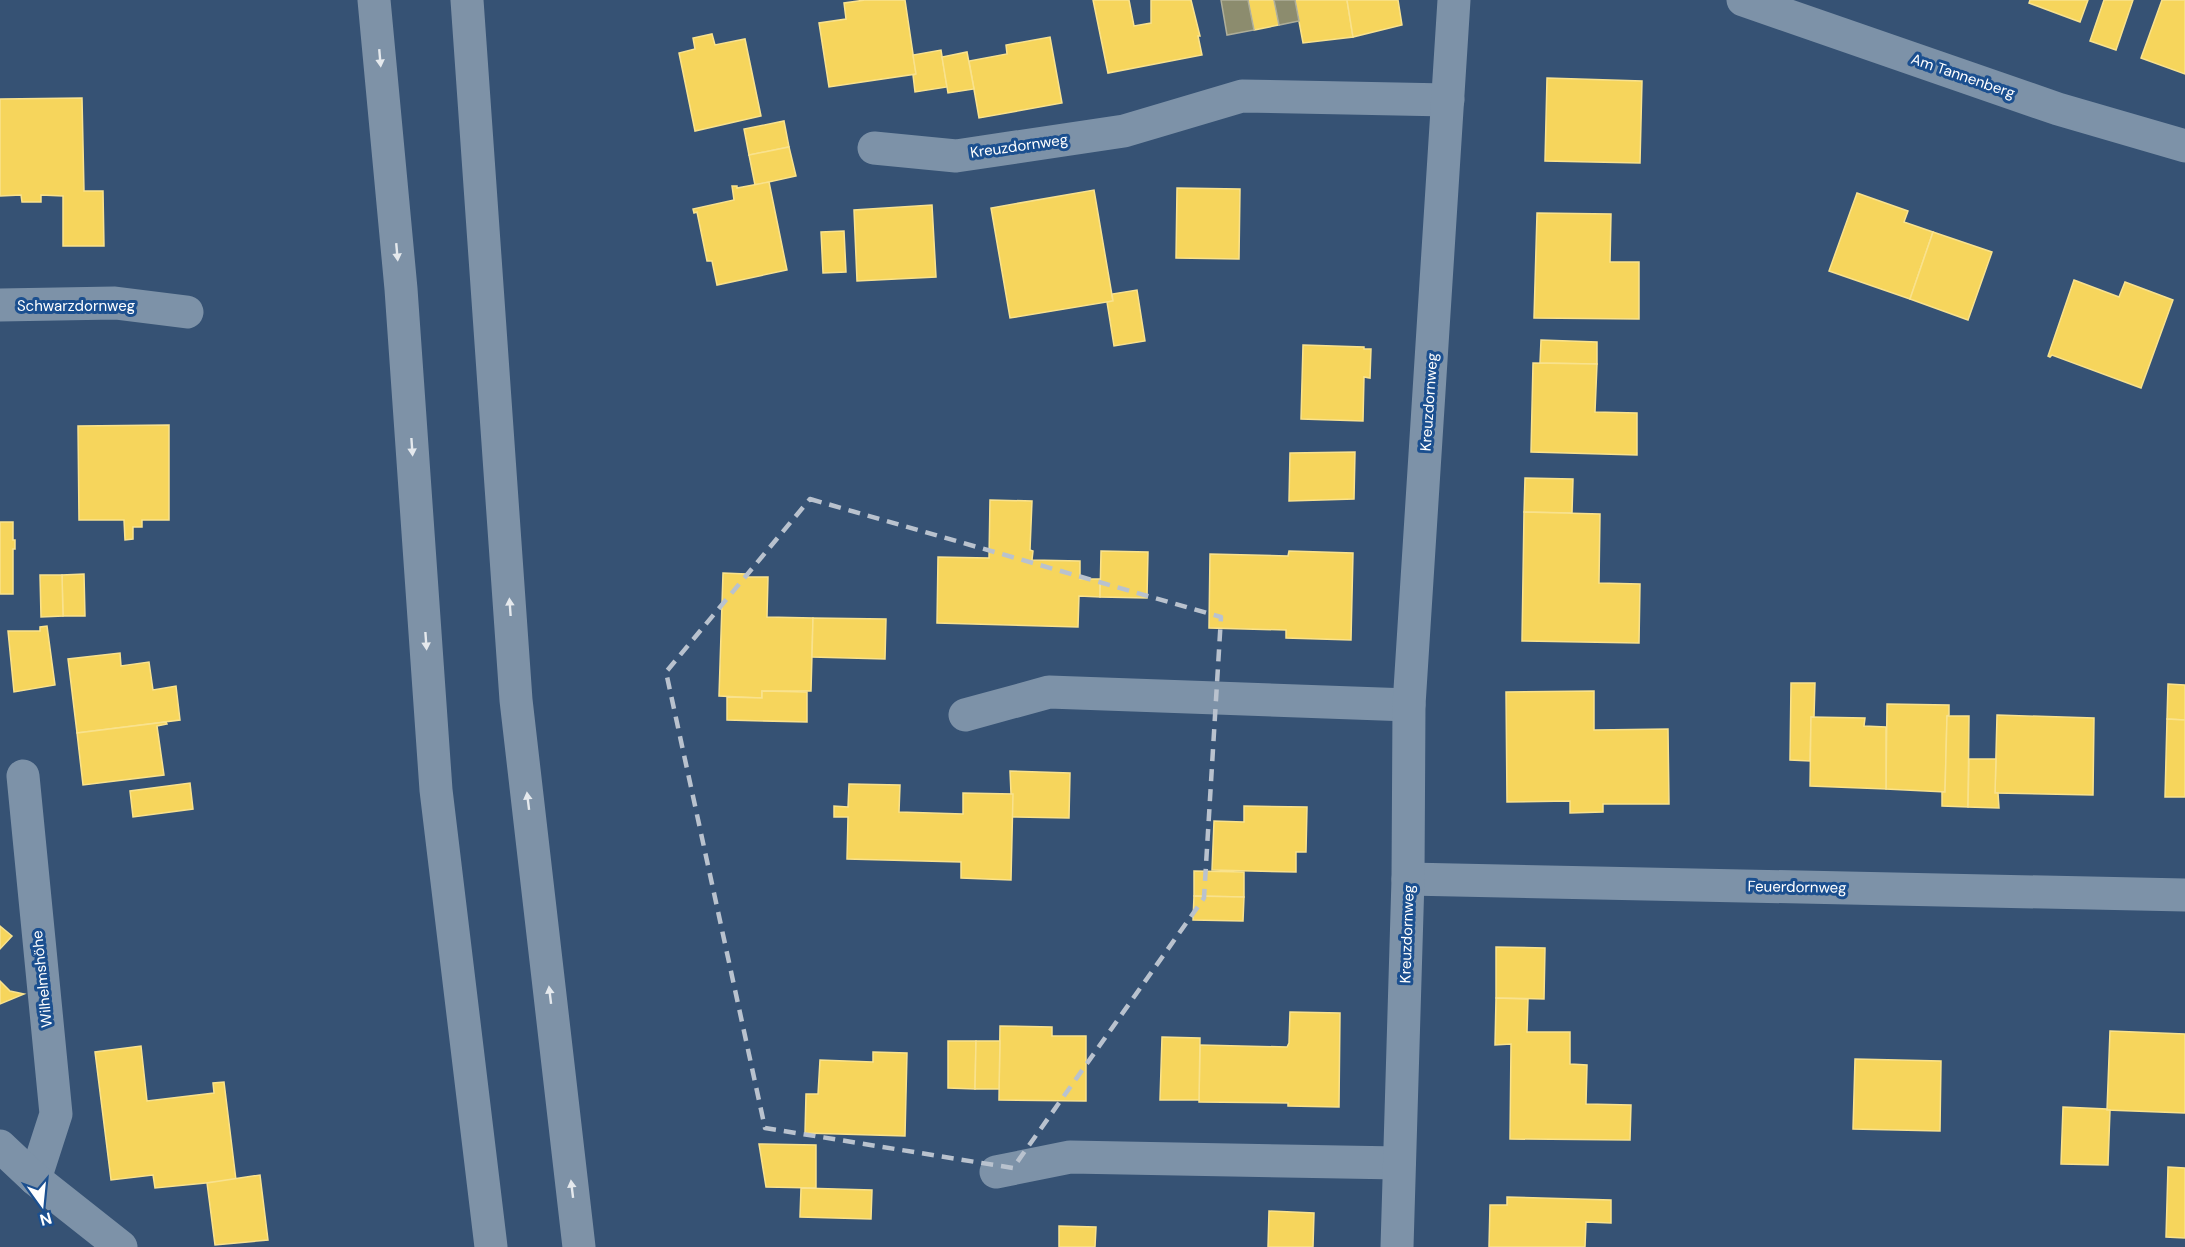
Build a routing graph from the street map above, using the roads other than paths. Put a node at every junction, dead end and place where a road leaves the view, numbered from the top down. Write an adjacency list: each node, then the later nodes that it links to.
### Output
1 (374, 0): 20 (highway, one-way to 20)
2 (467, 0): 21 (highway, one-way to 2)
3 (1454, 0): 5 (street, Kreuzdornweg)
4 (1743, 0): 6 (street, Am Tannenberg)
5 (1448, 100): 7 (street, Kreuzdornweg); 10 (street, Kreuzdornweg)
6 (2185, 146)
7 (874, 148)
8 (0, 305): 9 (street, Schwarzdornweg)
9 (187, 312)
10 (1410, 705): 11 (street); 13 (street, Kreuzdornweg)
11 (965, 715)
12 (22, 776): 18 (street, Wilhelmshöhe)
13 (1408, 879): 14 (street, Feuerdornweg); 16 (street, Kreuzdornweg)
14 (2185, 895)
15 (0, 1146): 18 (street)
16 (1399, 1163): 17 (street); 22 (street, Kreuzdornweg)
17 (996, 1172)
18 (35, 1179): 19 (street)
19 (121, 1247)
20 (491, 1247)
21 (579, 1247)
22 (1397, 1247)

